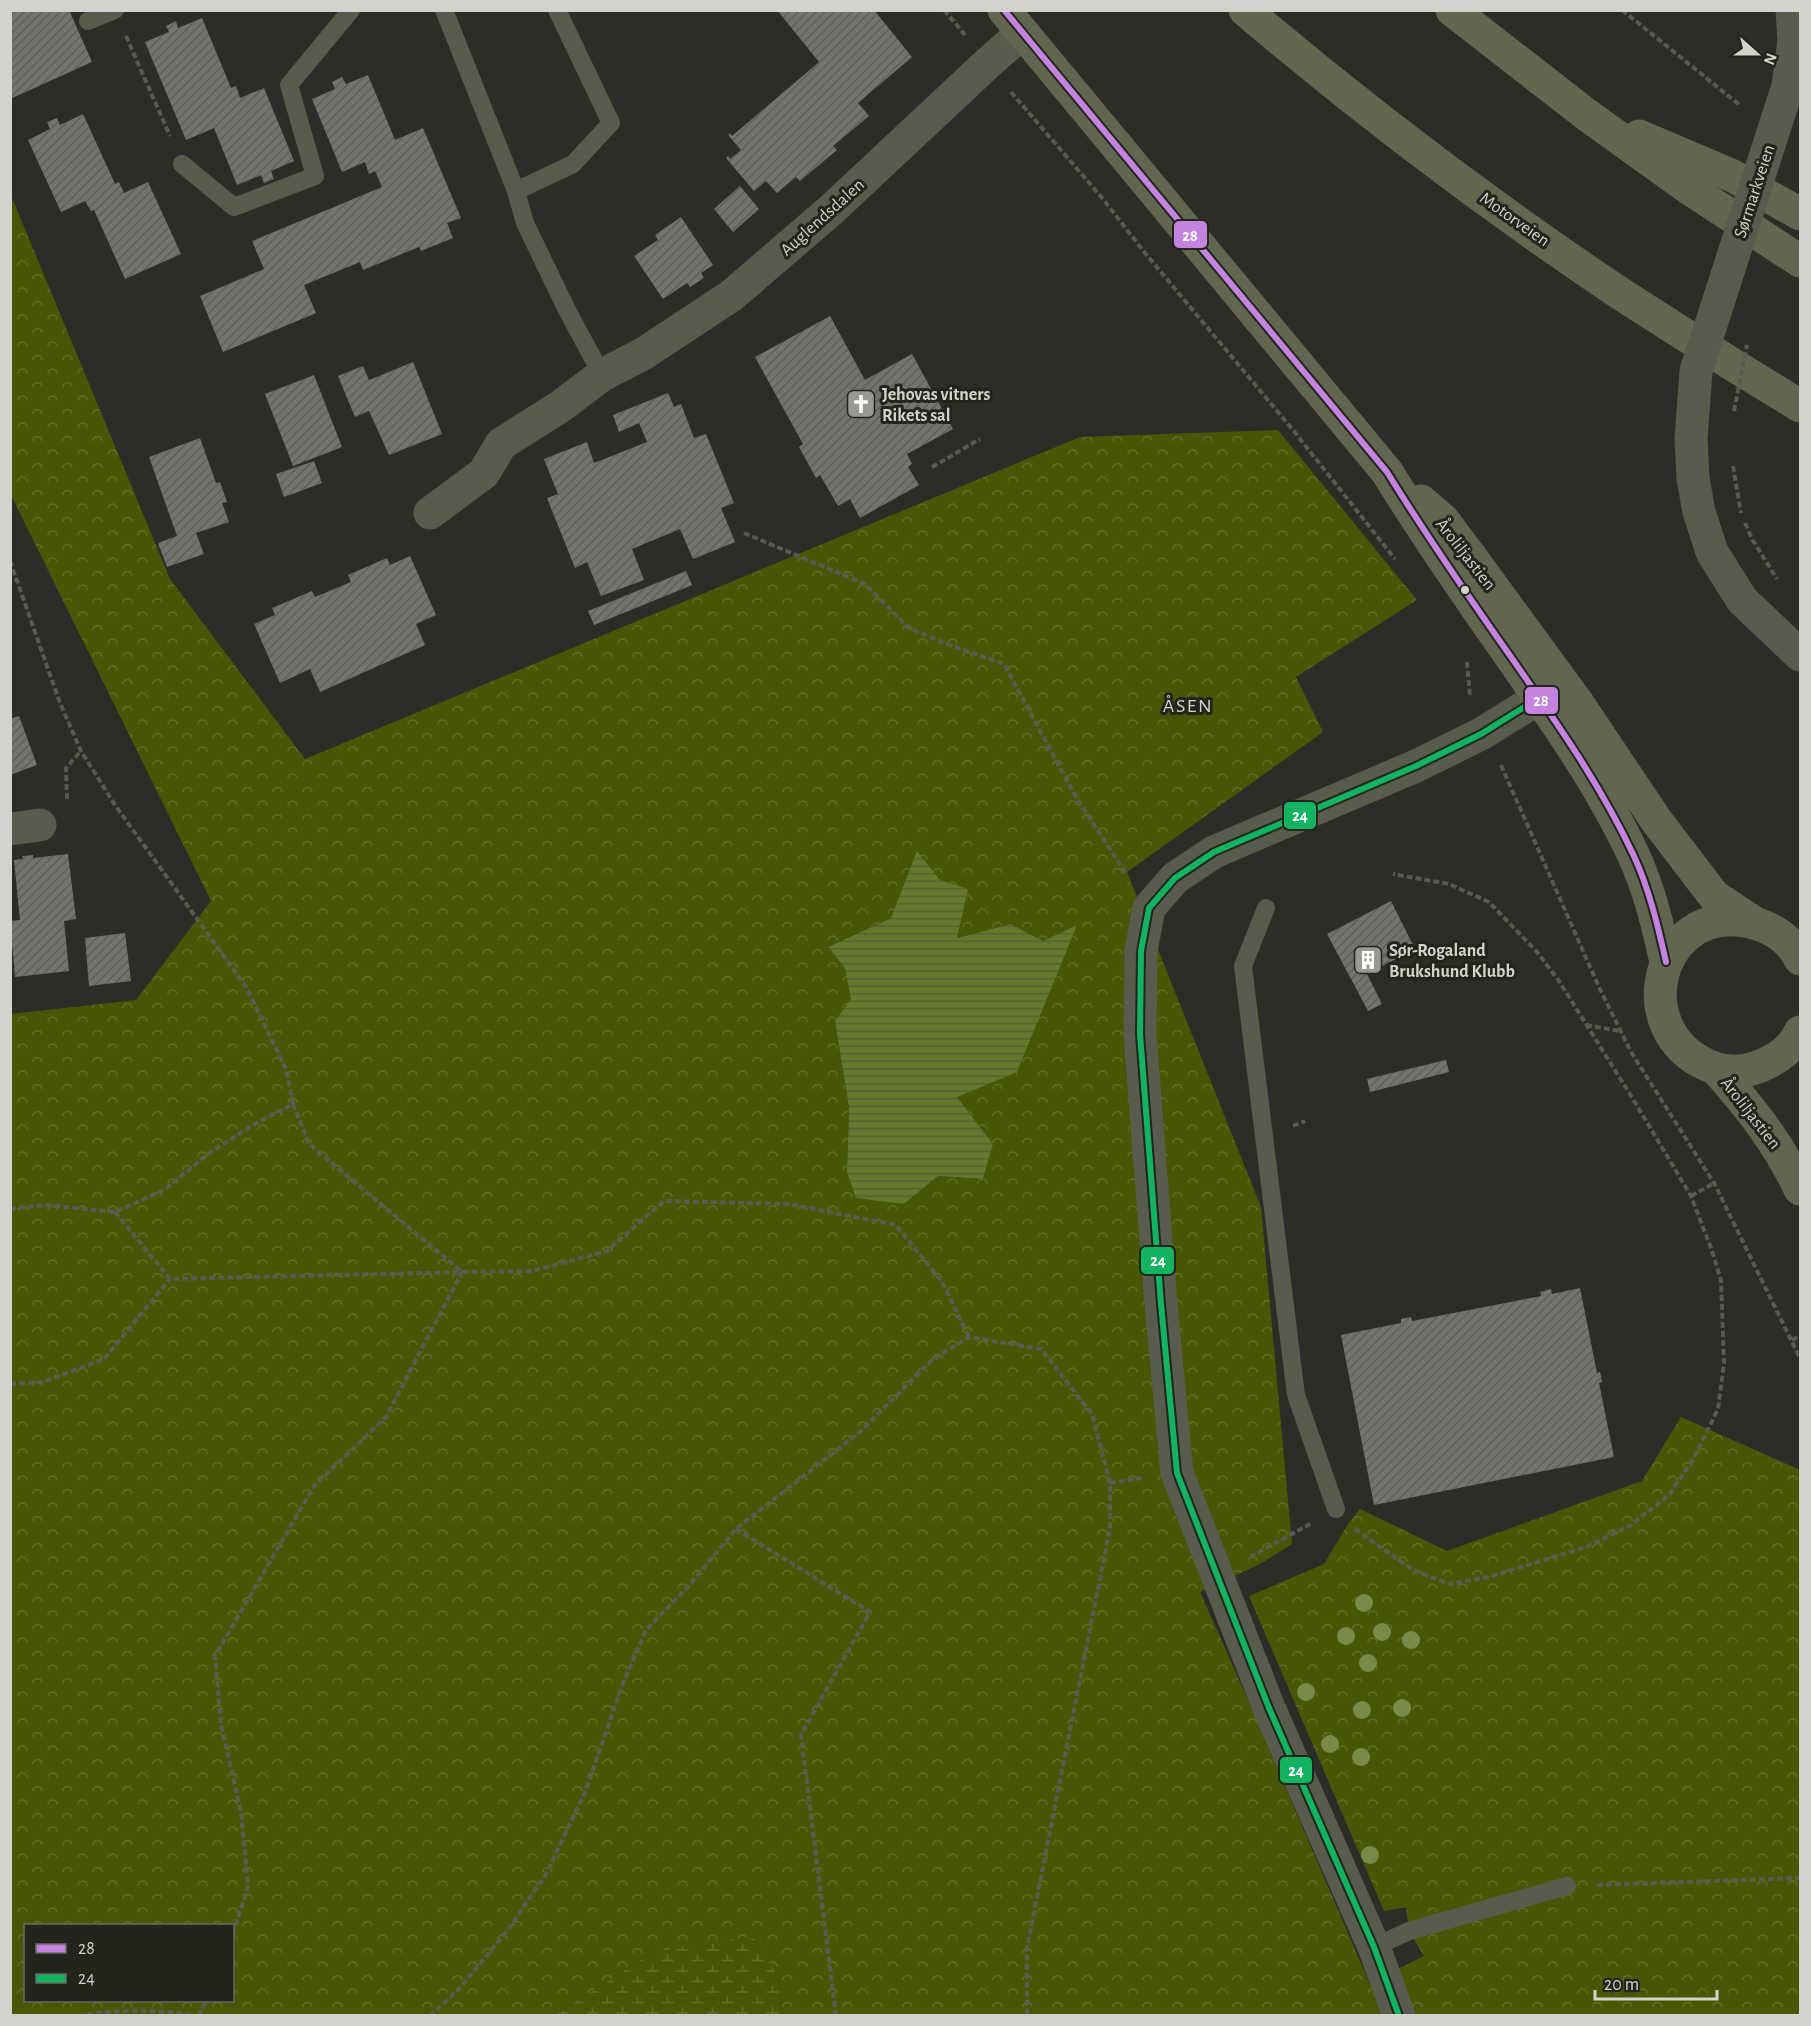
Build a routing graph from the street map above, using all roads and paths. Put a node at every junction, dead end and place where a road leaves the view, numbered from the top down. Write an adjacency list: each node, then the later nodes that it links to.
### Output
1 (351, 10): 15 (lane)
2 (444, 10): 16 (lane)
3 (557, 10): 16 (lane)
4 (944, 10): 12 (path)
5 (1245, 10): 21 (highway, Motorveien)
6 (1452, 10): 14 (highway)
7 (1622, 10): 13 (path)
8 (115, 11): 9 (lane); 15 (path)
9 (88, 21)
10 (1013, 22): 12 (street, Auglendsdalen); 26 (main road, Auglendsdalen)
11 (1796, 32): 33 (street, Sørmarkveien, bridge)
12 (988, 63): 20 (street, Auglendsdalen); 30 (path)
13 (1749, 112)
14 (1587, 115): 17 (highway); 18 (highway)
15 (182, 164)
16 (516, 191): 20 (lane)
17 (1800, 214)
18 (1800, 261)
19 (1750, 335): 22 (path, bridge)
20 (602, 375): 27 (street, Auglendsdalen)
21 (1800, 406)
22 (1733, 416)
23 (980, 439): 25 (path)
24 (1732, 460): 31 (path, bridge)
25 (932, 467)
26 (1387, 472): 34 (main road, Åroliljastien); 41 (main road, Åroliljastien)
27 (430, 513)
28 (744, 532): 40 (path)
29 (10, 561): 36 (path)
30 (1397, 562)
31 (1779, 583)
32 (1466, 651): 35 (path)
33 (1800, 655)
34 (1539, 698): 35 (street); 43 (main road, Åroliljastien)
35 (1480, 734): 40 (street); 45 (path)
36 (81, 751): 37 (path); 48 (path)
37 (67, 800)
38 (1393, 874): 44 (path)
39 (1266, 908): 61 (lane)
40 (1149, 909): 63 (street)
41 (1752, 921): 42 (main road, Åroliljastien); 43 (main road)
42 (1794, 941)
43 (1666, 962): 47 (main road)
44 (1585, 1025): 45 (path); 51 (path)
45 (1621, 1031): 49 (path)
46 (1800, 1032): 47 (main road)
47 (1717, 1070): 50 (main road, Åroliljastien)
48 (292, 1104): 53 (path); 54 (path)
49 (1714, 1183): 51 (path); 58 (path)
50 (1800, 1189)
51 (1691, 1197): 61 (path)
52 (10, 1209): 53 (path)
53 (115, 1212): 55 (path)
54 (462, 1272): 55 (path); 57 (path); 66 (path)
55 (170, 1279): 60 (path)
56 (1800, 1336): 58 (path)
57 (969, 1337): 62 (path); 73 (path)
58 (1792, 1340): 59 (path)
59 (1800, 1358)
60 (10, 1384)
61 (1336, 1509): 63 (path)
62 (736, 1529): 71 (path); 72 (path)
63 (1217, 1575): 67 (street)
64 (1800, 1878): 65 (path)
65 (1567, 1886): 67 (lane)
66 (234, 1931)
67 (1374, 1947): 74 (street)
68 (206, 2002): 70 (path)
69 (78, 2016): 70 (path)
70 (197, 2016)
71 (430, 2016)
72 (836, 2016)
73 (1027, 2016)
74 (1399, 2016)

